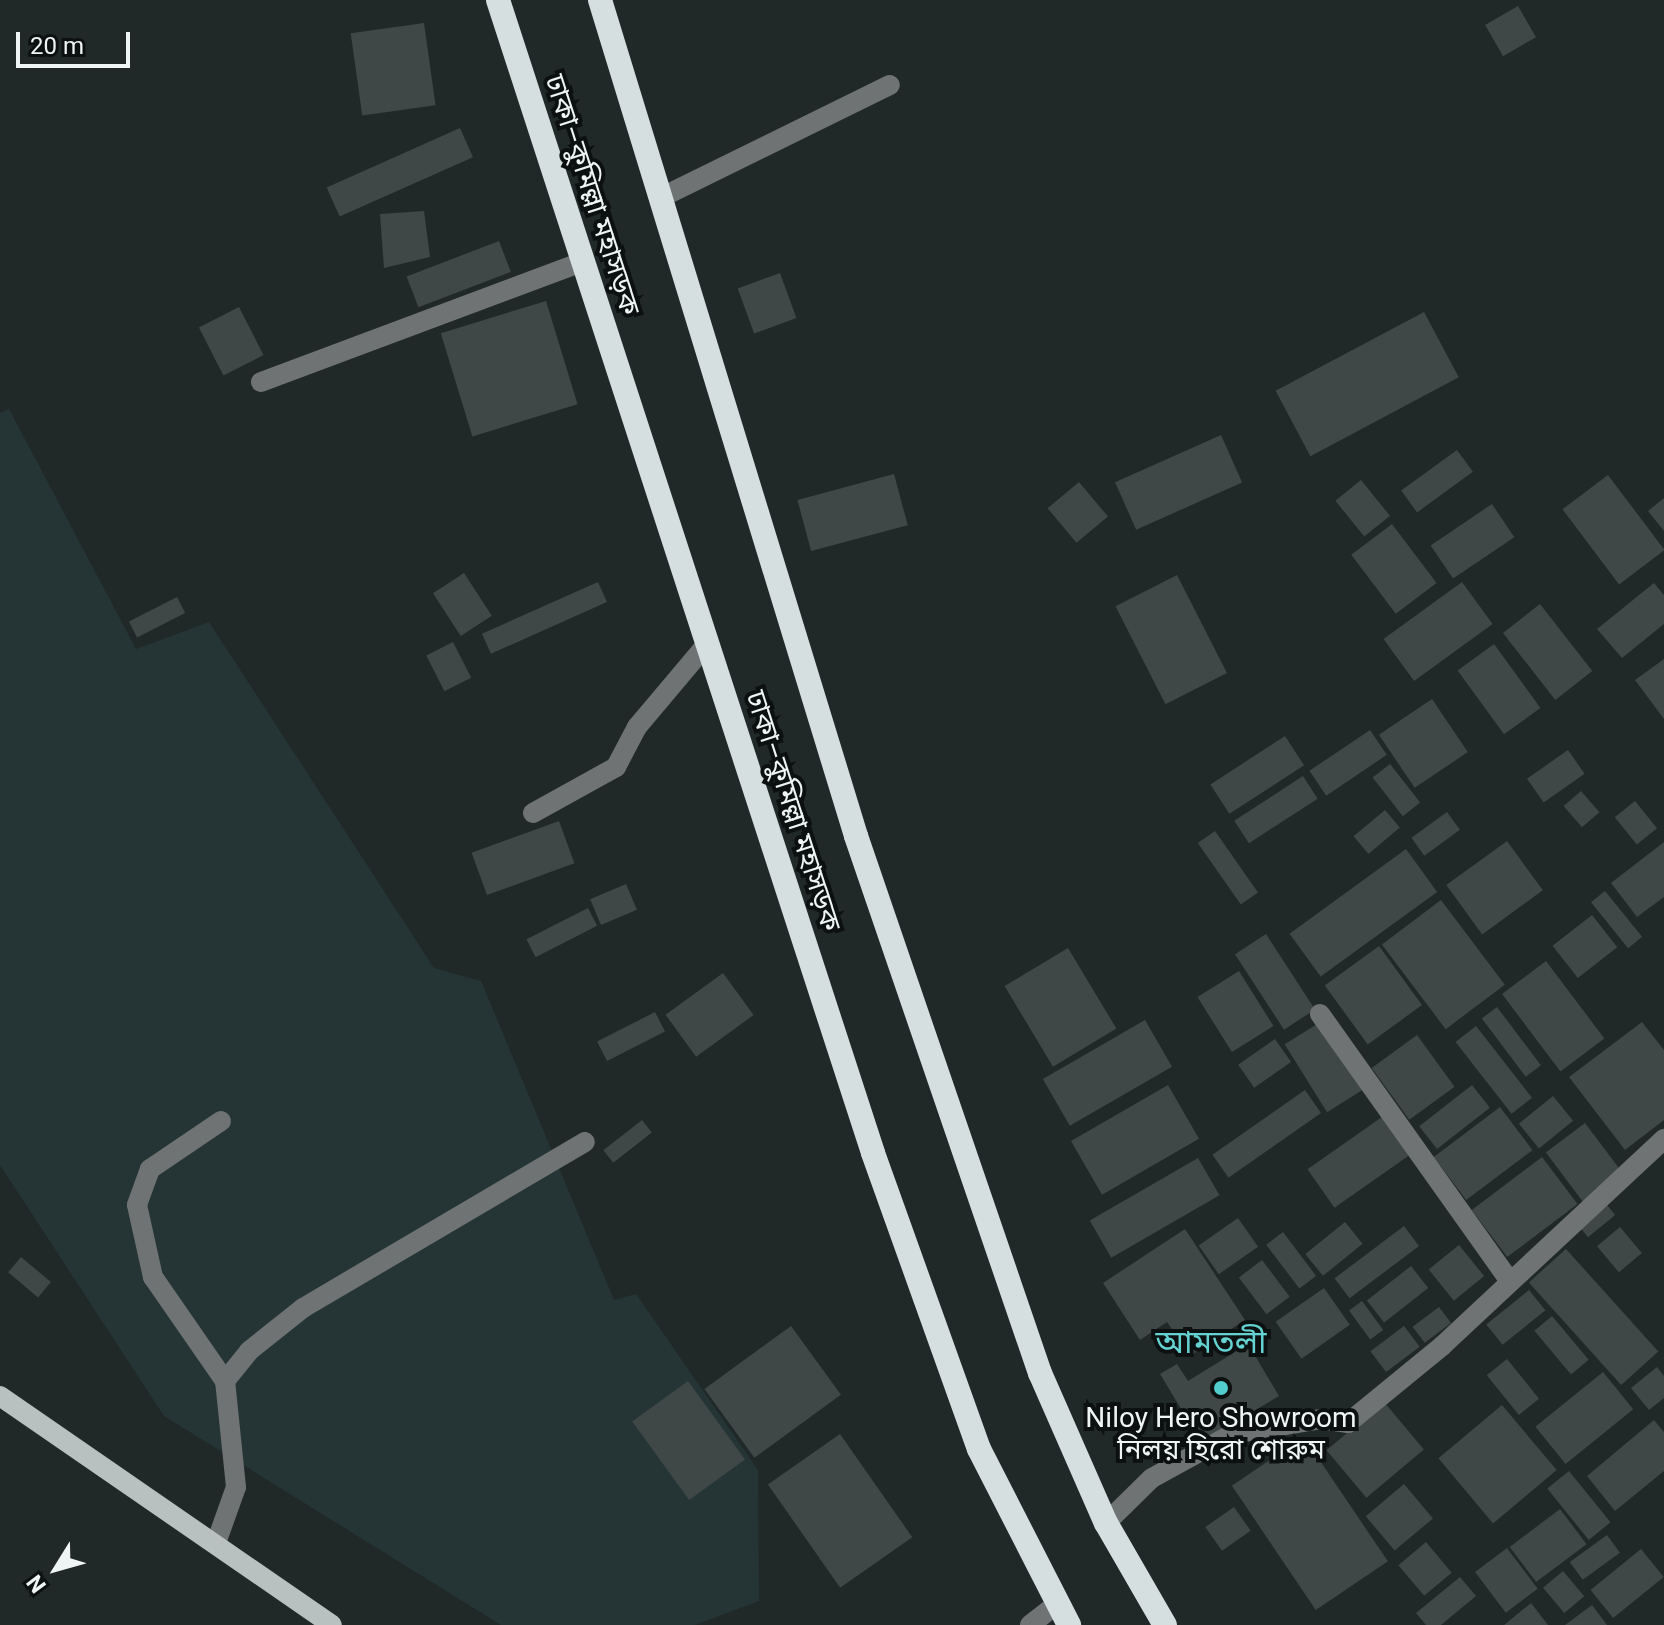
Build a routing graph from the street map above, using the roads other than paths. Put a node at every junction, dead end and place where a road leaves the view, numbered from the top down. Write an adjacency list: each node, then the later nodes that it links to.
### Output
1 (498, 0): 5 (highway, ঢাকা–কুমিল্লা মহাসড়ক)
2 (600, 0): 4 (highway, ঢাকা–কুমিল্লা মহাসড়ক)
3 (890, 85): 4 (street)
4 (660, 198): 16 (highway, ঢাকা–কুমিল্লা মহাসড়ক)
5 (582, 262): 6 (street); 7 (highway, ঢাকা–কুমিল্লা মহাসড়ক)
6 (261, 382)
7 (707, 644): 8 (street); 18 (highway, ঢাকা–কুমিল্লা মহাসড়ক)
8 (533, 813)
9 (1320, 1014): 13 (street)
10 (221, 1121): 14 (street)
11 (1664, 1139): 13 (street)
12 (585, 1142): 14 (street)
13 (1510, 1281): 16 (street)
14 (225, 1381): 17 (street)
15 (0, 1396): 17 (main road)
16 (1106, 1523): 21 (highway, ঢাকা–কুমিল্লা মহাসড়ক)
17 (216, 1543): 19 (main road)
18 (1063, 1615): 20 (street)
19 (332, 1625)
20 (1030, 1625)
21 (1165, 1625)

